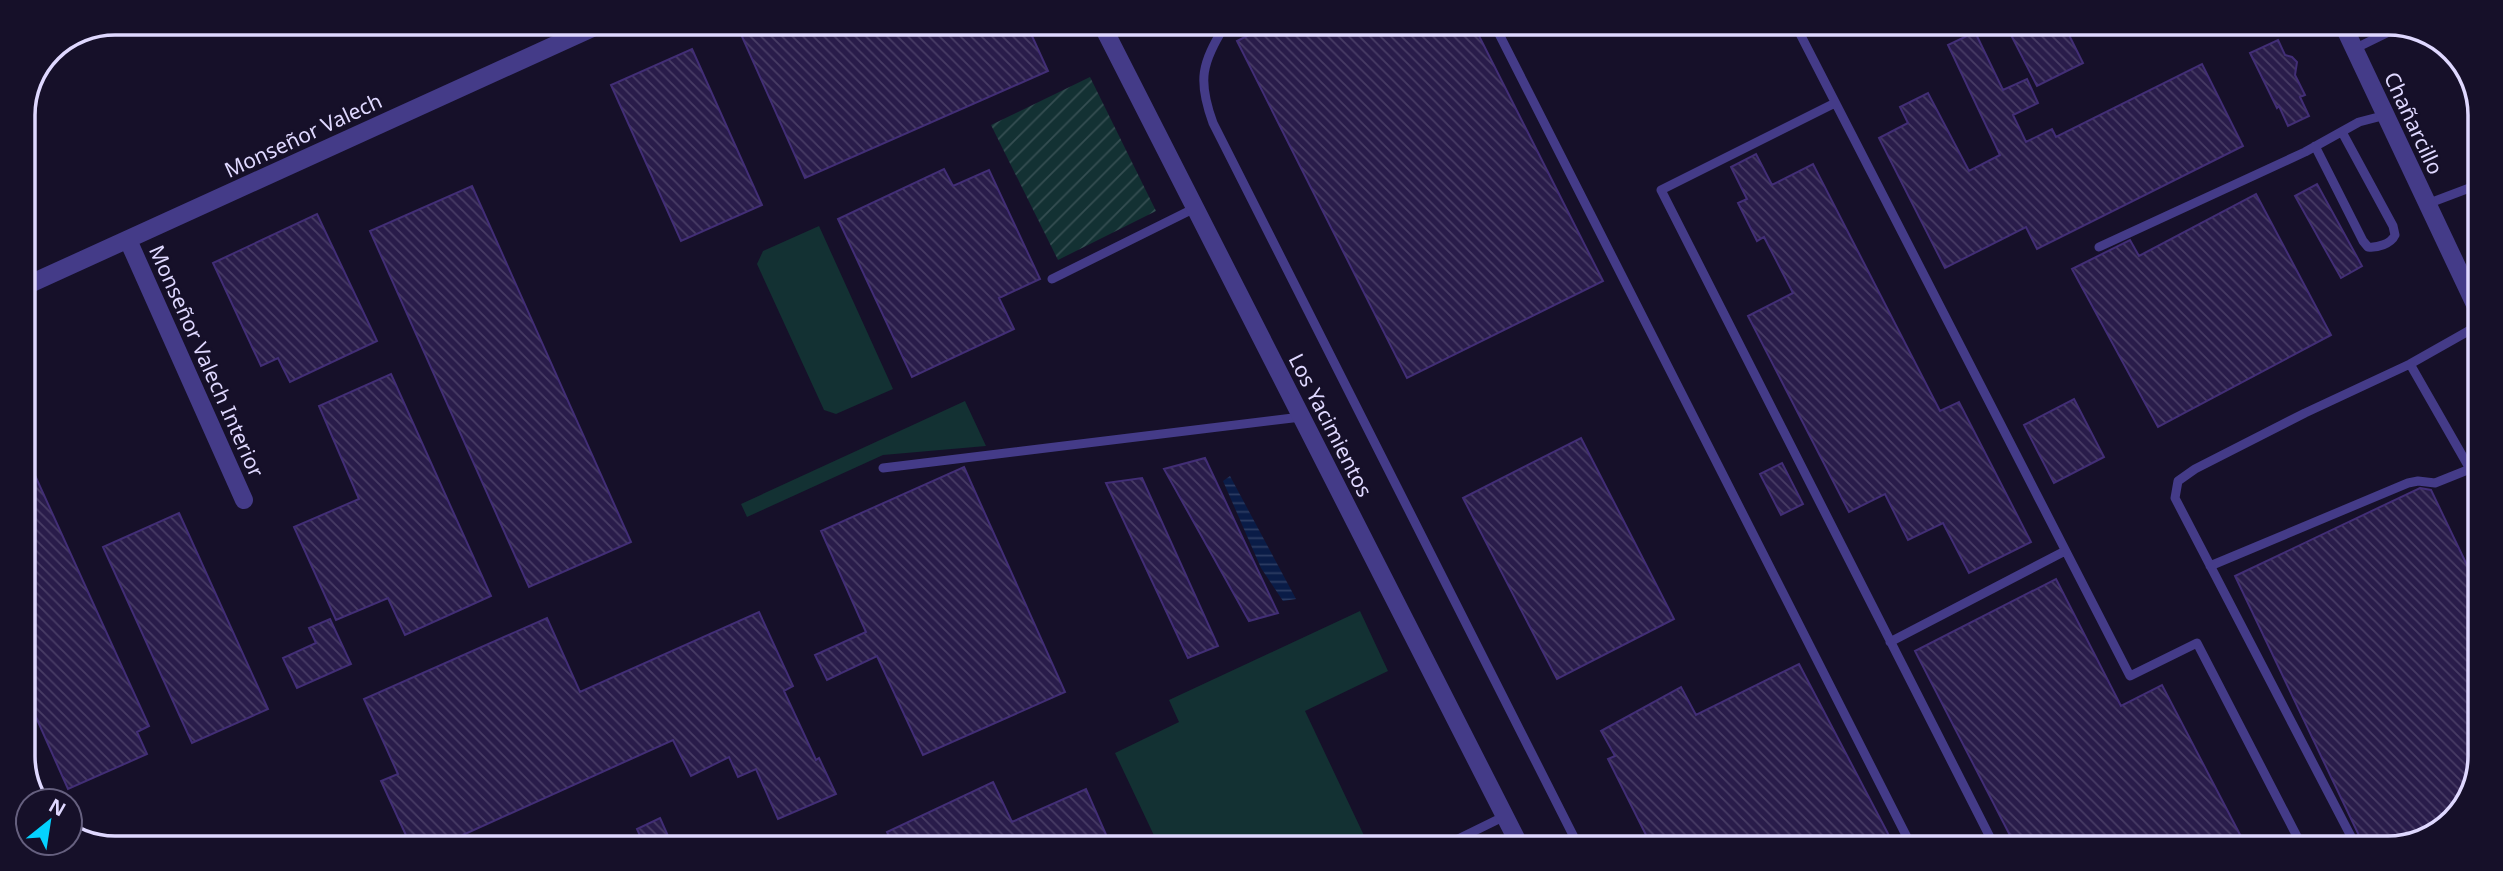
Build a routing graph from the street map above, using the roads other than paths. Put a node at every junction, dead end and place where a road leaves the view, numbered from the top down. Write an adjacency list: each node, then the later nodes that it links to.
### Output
1 (577, 35): 16 (street, Monseñor Valech)
2 (1107, 35): 15 (street, Los Yacimientos)
3 (1219, 35): 34 (lane)
4 (1500, 35): 35 (lane)
5 (1801, 35): 9 (lane)
6 (2348, 35): 8 (street, Chañarcillo)
7 (2383, 35): 8 (lane)
8 (2354, 49): 10 (street, Chañarcillo)
9 (1835, 103): 28 (lane); 30 (lane)
10 (2386, 115): 11 (lane); 14 (street, Chañarcillo)
11 (2342, 132): 12 (lane); 12 (lane)
12 (2315, 146): 17 (lane)
13 (2468, 189): 14 (lane)
14 (2427, 204): 20 (street, Chañarcillo)
15 (1195, 208): 18 (lane); 23 (street, Los Yacimientos)
16 (128, 240): 19 (street, Monseñor Valech); 27 (street, Monseñor Valech Interior)
17 (2099, 247)
18 (1052, 279)
19 (35, 281)
20 (2468, 290)
21 (2468, 331): 22 (lane)
22 (2410, 364): 24 (lane); 29 (lane)
23 (1301, 416): 25 (lane); 31 (street, Los Yacimientos)
24 (2468, 466)
25 (883, 468)
26 (2468, 470): 29 (lane)
27 (244, 500)
28 (2066, 551): 30 (lane); 37 (lane)
29 (2210, 566): 38 (lane)
30 (1891, 642): 36 (lane)
31 (1505, 816): 32 (lane); 33 (street, Los Yacimientos)
32 (1464, 836)
33 (1515, 836)
34 (1573, 836)
35 (1906, 836)
36 (1989, 836)
37 (2297, 836)
38 (2351, 836)

